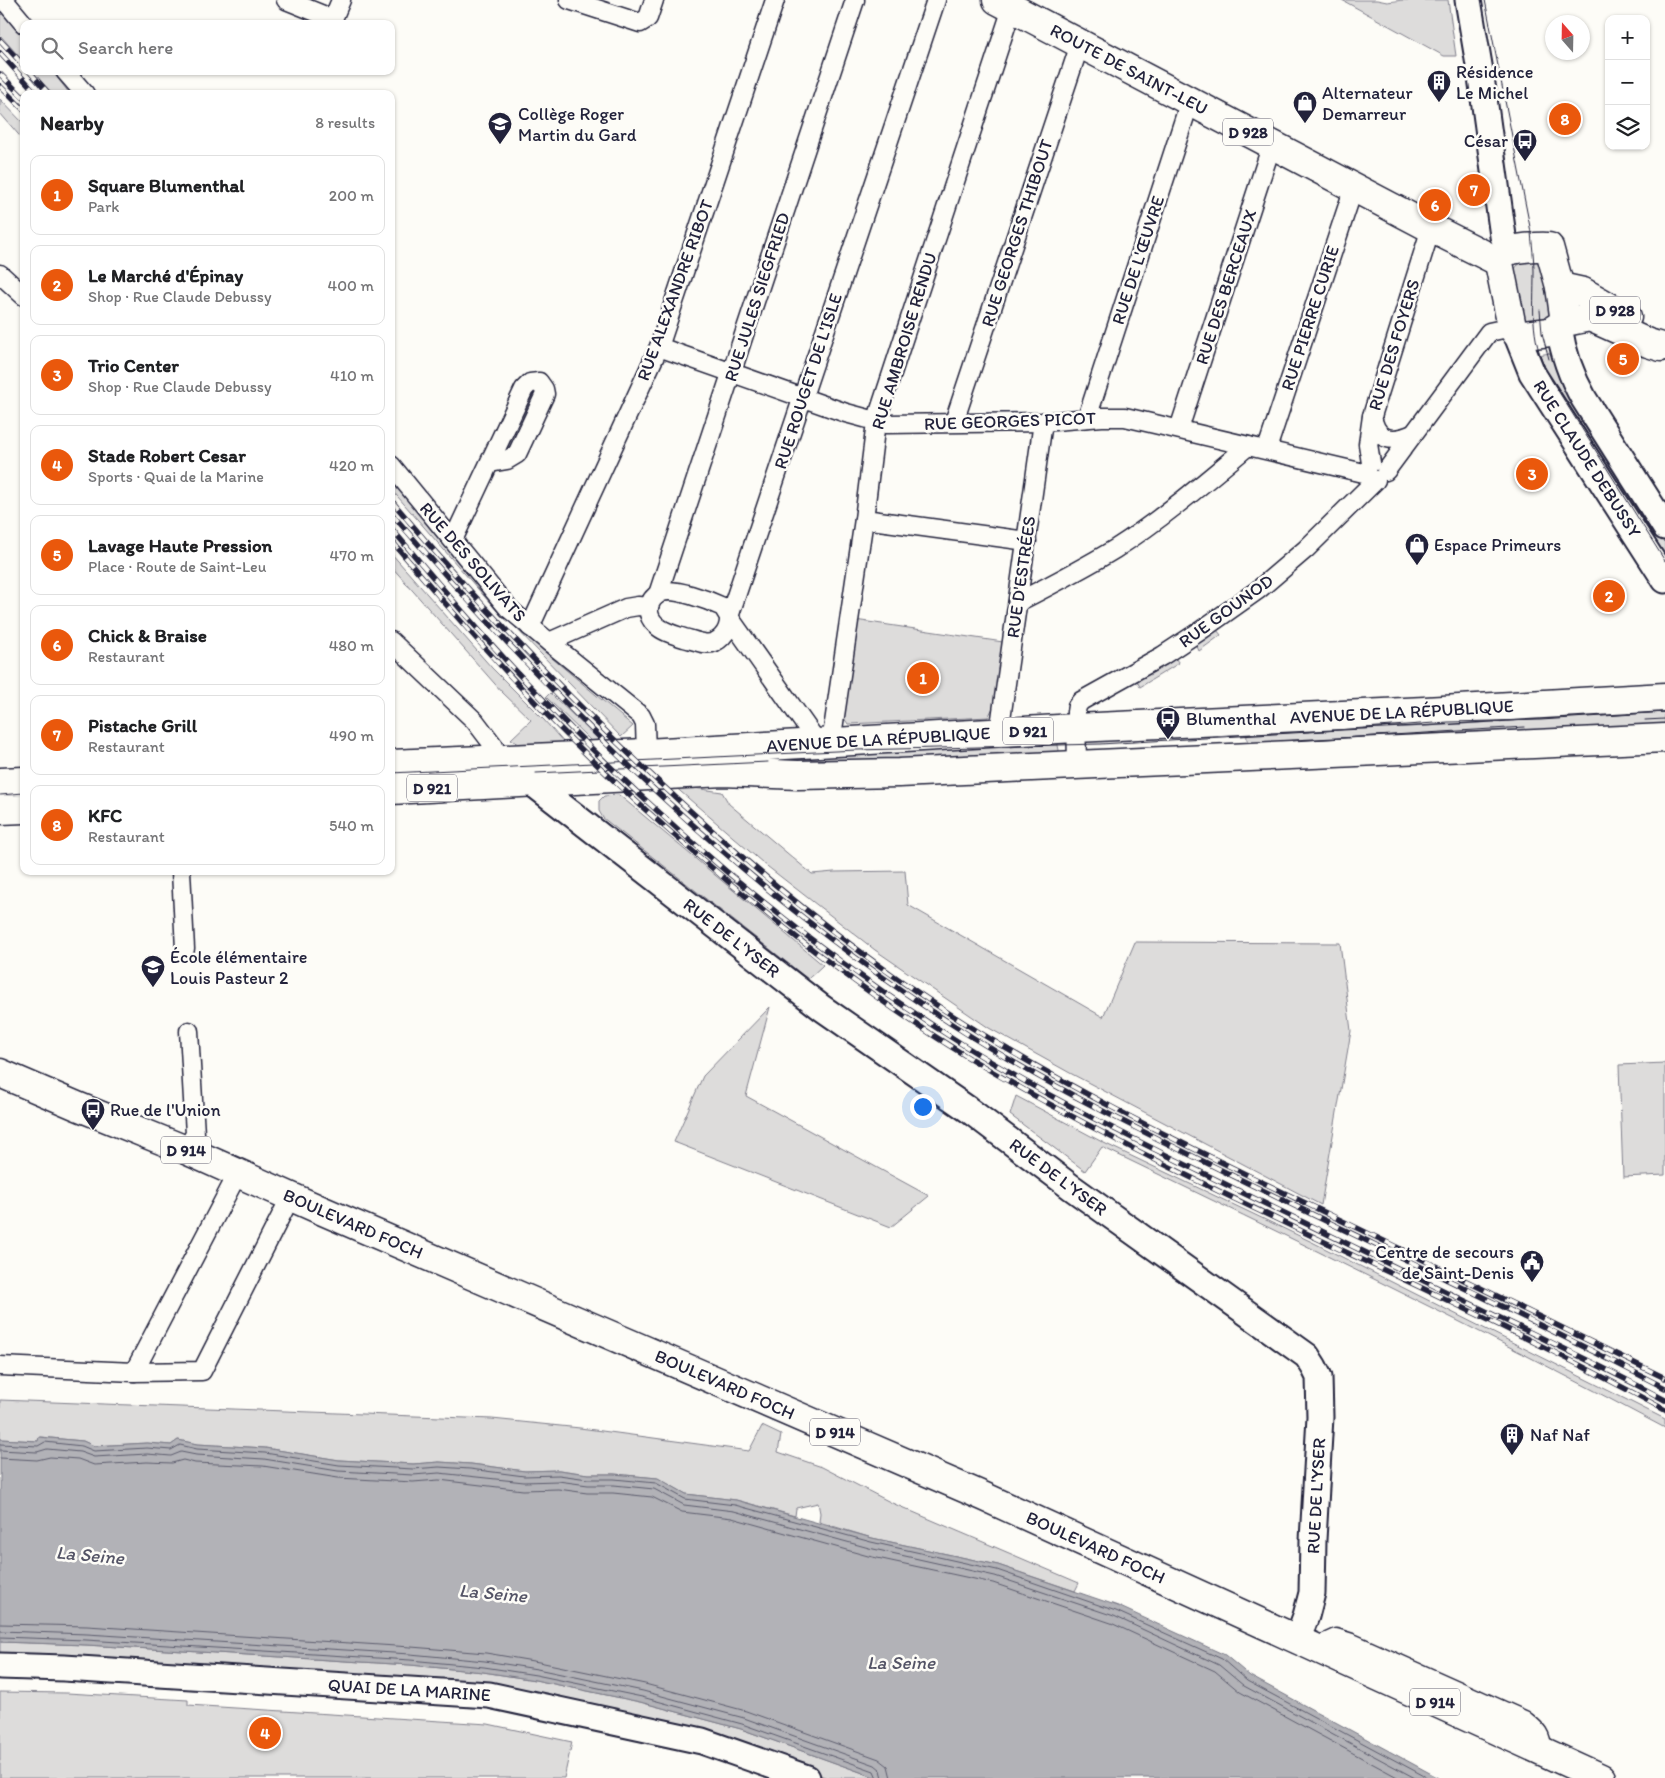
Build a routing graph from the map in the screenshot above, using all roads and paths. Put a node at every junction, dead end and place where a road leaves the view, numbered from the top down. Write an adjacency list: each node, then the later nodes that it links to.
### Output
1 (4, 0): 11 (street)
2 (286, 0): 3 (street)
3 (341, 0)
4 (569, 0): 5 (street)
5 (654, 0)
6 (775, 0): 25 (street, RUE ALEXANDRE RIBOT)
7 (855, 0): 27 (street, RUE JULES SIEGFRIED)
8 (936, 0): 28 (street, RUE ROUGET DE L'ISLE)
9 (1468, 0): 19 (street)
10 (1005, 4): 12 (main road, ROUTE DE SAINT-LEU / D 928); 31 (street, RUE AMBROISE RENDU)
11 (21, 20)
12 (1080, 44): 15 (main road, ROUTE DE SAINT-LEU / D 928); 32 (street, RUE GEORGES THIBOUT)
13 (68, 75): 14 (street)
14 (82, 90)
15 (1190, 101): 16 (main road, ROUTE DE SAINT-LEU / D 928); 30 (street, RUE DE L'ŒUVRE)
16 (1272, 144): 17 (main road, ROUTE DE SAINT-LEU / D 928); 34 (street, RUE DES BERCEAUX)
17 (1354, 187): 18 (main road, ROUTE DE SAINT-LEU / D 928); 37 (street, RUE PIERRE CURIE)
18 (1431, 228): 19 (main road, ROUTE DE SAINT-LEU / D 928); 29 (street, RUE DES FOYERS)
19 (1504, 256): 21 (main road, D 928); 24 (main road)
20 (0, 274): 22 (street)
21 (1560, 287): 23 (main road, D 928); 26 (main road, D 928)
22 (20, 292)
23 (1562, 325): 24 (main road, D 928); 26 (main road, D 928); 42 (street, RUE CLAUDE DEBUSSY)
24 (1514, 330): 35 (street, RUE GOUNOD); 45 (street, RUE CLAUDE DEBUSSY)
25 (659, 347): 27 (street, RUE GEORGES PICOT); 49 (street, RUE ALEXANDRE RIBOT)
26 (1663, 348)
27 (732, 373): 28 (street, RUE GEORGES PICOT); 46 (street, RUE JULES SIEGFRIED)
28 (803, 397): 31 (street, RUE GEORGES PICOT); 48 (street, RUE ROUGET DE L'ISLE)
29 (1372, 416): 35 (street); 40 (street, RUE DES FOYERS)
30 (1087, 418): 33 (street, RUE GEORGES PICOT); 34 (street, RUE GEORGES PICOT)
31 (876, 422): 32 (street, RUE GEORGES PICOT); 41 (street, RUE AMBROISE RENDU)
32 (954, 422): 33 (street, RUE GEORGES PICOT)
33 (1043, 422): 44 (street, RUE D'ESTRÉES)
34 (1179, 429): 36 (street, RUE GEORGES PICOT)
35 (1413, 434): 40 (street, RUE GOUNOD)
36 (1248, 446): 37 (street, RUE GEORGES PICOT); 47 (street)
37 (1267, 449): 40 (street, RUE GEORGES PICOT)
38 (490, 463): 43 (street)
39 (395, 470): 43 (street, RUE DES SOLIVATS)
40 (1375, 472): 53 (street, RUE GOUNOD)
41 (864, 519): 44 (street); 56 (street, RUE AMBROISE RENDU)
42 (1665, 527)
43 (453, 540): 49 (street, RUE DES SOLIVATS)
44 (1027, 540): 47 (street, RUE D'ESTRÉES)
45 (1665, 580)
46 (653, 600): 48 (street); 48 (street, RUE ROUGET DE L'ISLE); 50 (street)
47 (1018, 602): 54 (street, RUE D'ESTRÉES)
48 (730, 618): 56 (street)
49 (530, 627): 50 (street, RUE DES SOLIVATS)
50 (549, 642): 57 (street, RUE DES SOLIVATS)
51 (395, 645): 58 (street)
52 (1665, 697): 53 (main road, AVENUE DE LA RÉPUBLIQUE / D 921)
53 (1076, 728): 54 (main road, AVENUE DE LA RÉPUBLIQUE / D 921); 60 (street)
54 (999, 732): 56 (main road, AVENUE DE LA RÉPUBLIQUE / D 921)
55 (1665, 738): 60 (main road, AVENUE DE LA RÉPUBLIQUE / D 921)
56 (824, 743): 57 (main road, AVENUE DE LA RÉPUBLIQUE / D 921)
57 (646, 753): 58 (main road, AVENUE DE LA RÉPUBLIQUE / D 921)
58 (494, 760): 59 (main road, AVENUE DE LA RÉPUBLIQUE / D 921)
59 (395, 764)
60 (1077, 765): 61 (main road, AVENUE DE LA RÉPUBLIQUE / D 921)
61 (576, 779): 64 (main road, AVENUE DE LA RÉPUBLIQUE / D 921); 68 (street)
62 (20, 781): 63 (main road)
63 (0, 782)
64 (531, 782): 65 (main road, AVENUE DE LA RÉPUBLIQUE / D 921); 68 (street, RUE DE L'YSER)
65 (395, 790)
66 (20, 809): 67 (main road)
67 (0, 810)
68 (580, 819): 78 (street, RUE DE L'YSER)
69 (181, 875): 70 (street)
70 (185, 949)
71 (190, 1031): 73 (street)
72 (0, 1073): 73 (main road, BOULEVARD FOCH / D 914)
73 (186, 1150): 74 (main road, BOULEVARD FOCH / D 914)
74 (238, 1173): 75 (main road, BOULEVARD FOCH / D 914); 77 (street)
75 (291, 1196): 77 (street); 78 (main road, BOULEVARD FOCH / D 914)
76 (0, 1366): 77 (street)
77 (134, 1372)
78 (1305, 1644): 81 (main road, BOULEVARD FOCH / D 914)
79 (0, 1666): 80 (street, QUAI DE LA MARINE)
80 (807, 1778)
81 (1601, 1778)

